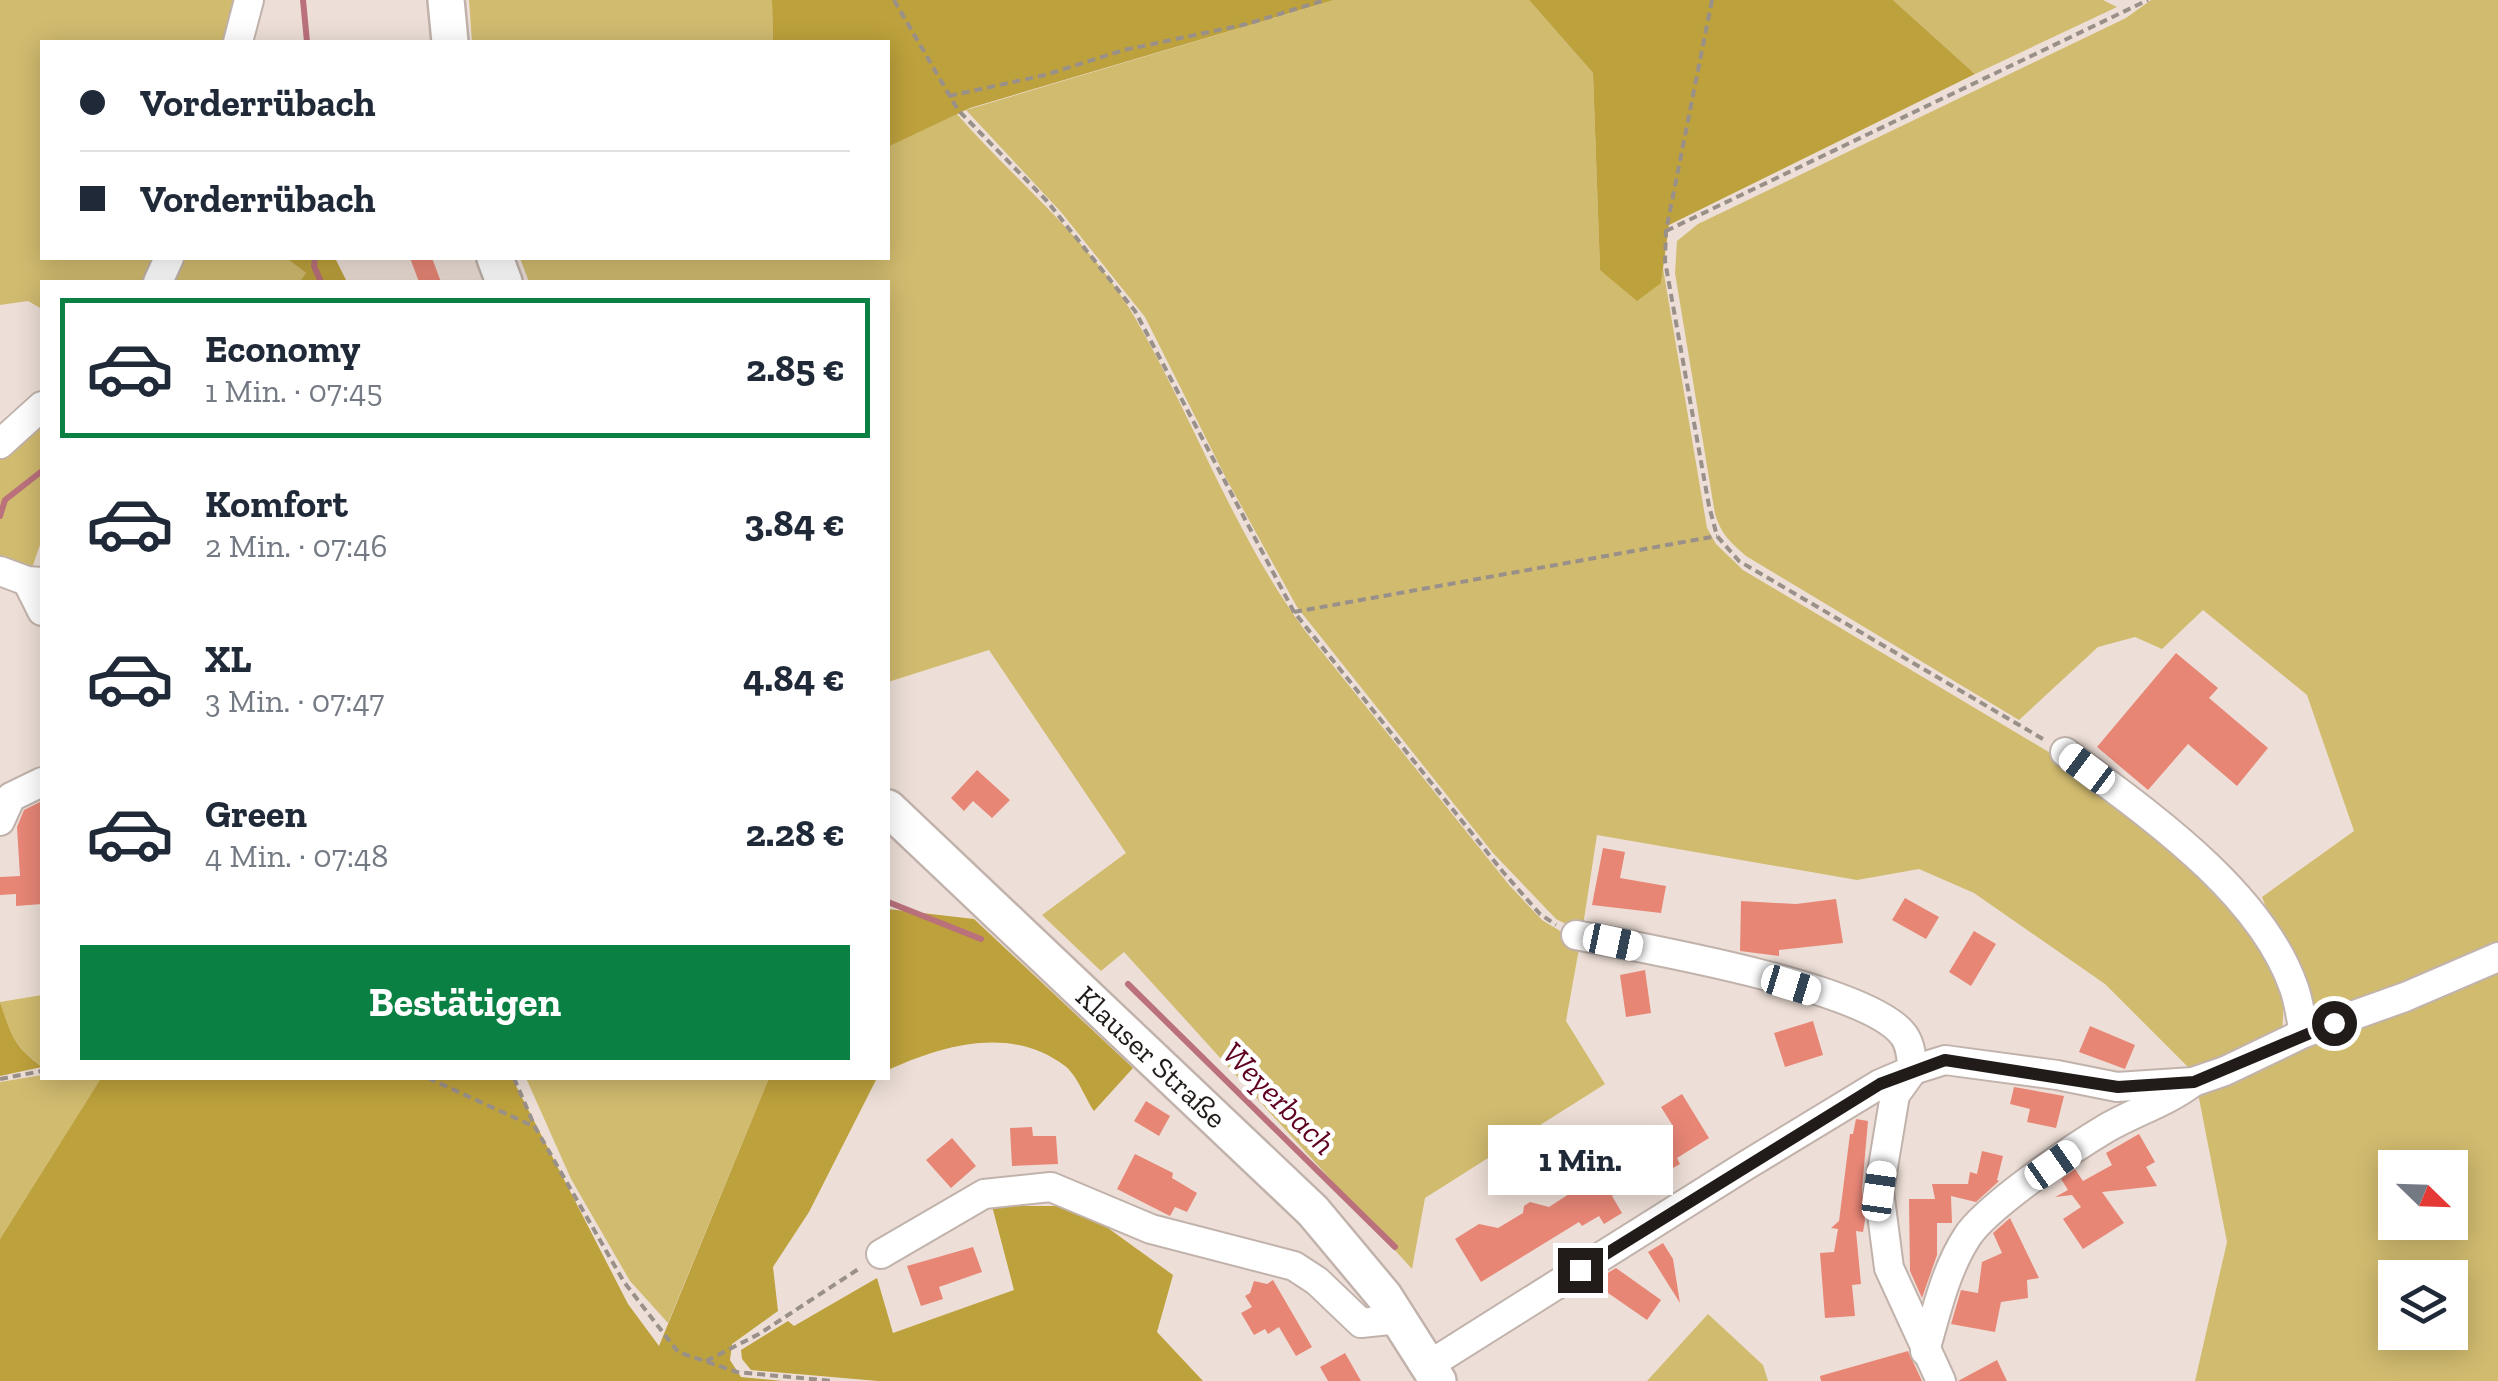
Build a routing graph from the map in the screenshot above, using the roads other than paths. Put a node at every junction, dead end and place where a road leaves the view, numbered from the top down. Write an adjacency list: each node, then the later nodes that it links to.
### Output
1 (250, 0): 3 (street)
2 (446, 0): 4 (main road)
3 (239, 40)
4 (450, 40)
5 (40, 408): 6 (street)
6 (0, 444)
7 (0, 570): 8 (street)
8 (35, 582): 9 (street)
9 (40, 608)
10 (2065, 752): 16 (street)
11 (40, 783): 13 (street)
12 (890, 810): 20 (main road, Klauser Straße)
13 (0, 822)
14 (1576, 935): 17 (street)
15 (2498, 958): 16 (street)
16 (2304, 1033): 18 (street)
17 (1913, 1070): 18 (street); 21 (street); 22 (street)
18 (2194, 1082): 21 (street)
19 (881, 1254): 20 (street)
20 (1399, 1319): 22 (main road, Klauser Straße)
21 (1925, 1351): 23 (street)
22 (1434, 1373)
23 (1940, 1381)

